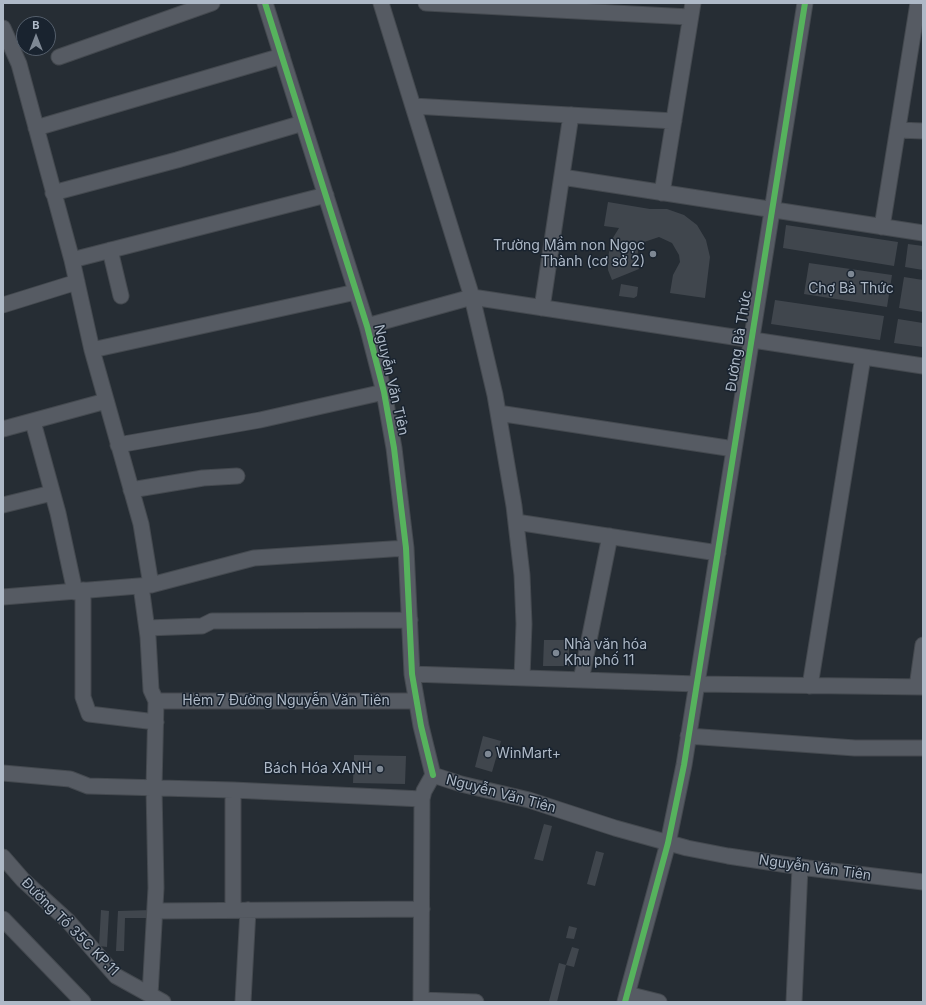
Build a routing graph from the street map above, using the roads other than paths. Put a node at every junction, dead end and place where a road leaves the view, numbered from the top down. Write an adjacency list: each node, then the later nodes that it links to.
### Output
1 (212, 3): 11 (street)
2 (265, 3): 10 (street, Nguyễn Văn Tiên)
3 (381, 3): 12 (street)
4 (426, 3): 7 (street)
5 (805, 3): 23 (street, Đường Bà Thức)
6 (918, 3): 8 (street)
7 (692, 10): 14 (street)
8 (919, 27): 17 (street)
9 (3, 28): 16 (street)
10 (282, 56): 15 (street, Nguyễn Văn Tiên); 16 (street)
11 (59, 57)
12 (413, 106): 13 (street); 31 (street)
13 (571, 115): 14 (street); 19 (street)
14 (674, 121): 21 (street)
15 (303, 123): 20 (street); 22 (street, Nguyễn Văn Tiên)
16 (36, 128): 20 (street)
17 (898, 130): 18 (street); 24 (street)
18 (923, 131)
19 (562, 177): 21 (street); 33 (street)
20 (53, 193): 27 (street)
21 (662, 193): 23 (street)
22 (326, 195): 26 (street); 29 (street, Nguyễn Văn Tiên)
23 (772, 210): 24 (street); 35 (street, Đường Bà Thức)
24 (882, 227): 25 (street)
25 (923, 233)
26 (110, 250): 27 (street); 30 (street)
27 (72, 260): 28 (street)
28 (77, 282): 32 (street); 36 (street)
29 (356, 292): 34 (street, Nguyễn Văn Tiên); 36 (street)
30 (121, 296)
31 (472, 297): 33 (street); 34 (street); 41 (street)
32 (3, 305)
33 (542, 308): 35 (street)
34 (367, 326): 39 (street, Nguyễn Văn Tiên)
35 (752, 340): 37 (street); 45 (street, Đường Bà Thức)
36 (92, 350): 40 (street)
37 (863, 357): 38 (street); 64 (street)
38 (923, 366)
39 (384, 392): 44 (street); 52 (street, Nguyễn Văn Tiên)
40 (106, 400): 42 (street); 44 (street)
41 (498, 413): 45 (street); 50 (street)
42 (33, 422): 43 (street); 48 (street)
43 (3, 430)
44 (118, 445): 47 (street)
45 (734, 449): 53 (street, Đường Bà Thức)
46 (237, 476): 47 (street)
47 (131, 490): 54 (street)
48 (52, 493): 49 (street); 55 (street)
49 (3, 505)
50 (516, 522): 51 (street); 61 (street)
51 (610, 536): 53 (street); 62 (street)
52 (406, 548): 54 (street); 57 (street, Nguyễn Văn Tiên)
53 (718, 553): 63 (street, Đường Bà Thức)
54 (146, 586): 55 (street); 58 (street)
55 (79, 591): 56 (street); 68 (street)
56 (3, 598)
57 (410, 620): 58 (street); 60 (street, Nguyễn Văn Tiên)
58 (147, 628): 66 (street)
59 (923, 646): 65 (street)
60 (412, 674): 61 (street); 67 (street, Nguyễn Văn Tiên)
61 (522, 678): 62 (street)
62 (581, 680): 63 (street)
63 (697, 684): 64 (street); 69 (street, Đường Bà Thức)
64 (810, 686): 65 (street)
65 (920, 687)
66 (156, 701): 67 (street, Hẻm 7 Đường Nguyễn Văn Tiên); 68 (street)
67 (416, 702): 72 (street, Nguyễn Văn Tiên)
68 (156, 722): 73 (street)
69 (688, 736): 70 (street); 76 (street, Đường Bà Thức)
70 (923, 748)
71 (3, 774): 73 (street)
72 (433, 775): 75 (street); 76 (street, Nguyễn Văn Tiên)
73 (154, 788): 74 (street); 83 (street)
74 (233, 790): 75 (street); 80 (street)
75 (422, 799): 82 (street)
76 (668, 843): 78 (street, Nguyễn Văn Tiên); 85 (street, Đường Bà Thức)
77 (3, 857): 86 (street, Đường Tổ 35C KP.11)
78 (800, 867): 79 (street, Nguyễn Văn Tiên); 92 (street)
79 (923, 882)
80 (233, 910): 81 (street); 83 (street)
81 (248, 910): 82 (street); 89 (street)
82 (422, 910): 87 (street)
83 (155, 911): 86 (street)
84 (3, 919): 88 (street)
85 (626, 998): 91 (street)
86 (156, 999)
87 (420, 1001): 90 (street)
88 (84, 1002)
89 (243, 1002)
90 (476, 1002)
91 (659, 1002)
92 (794, 1002)

